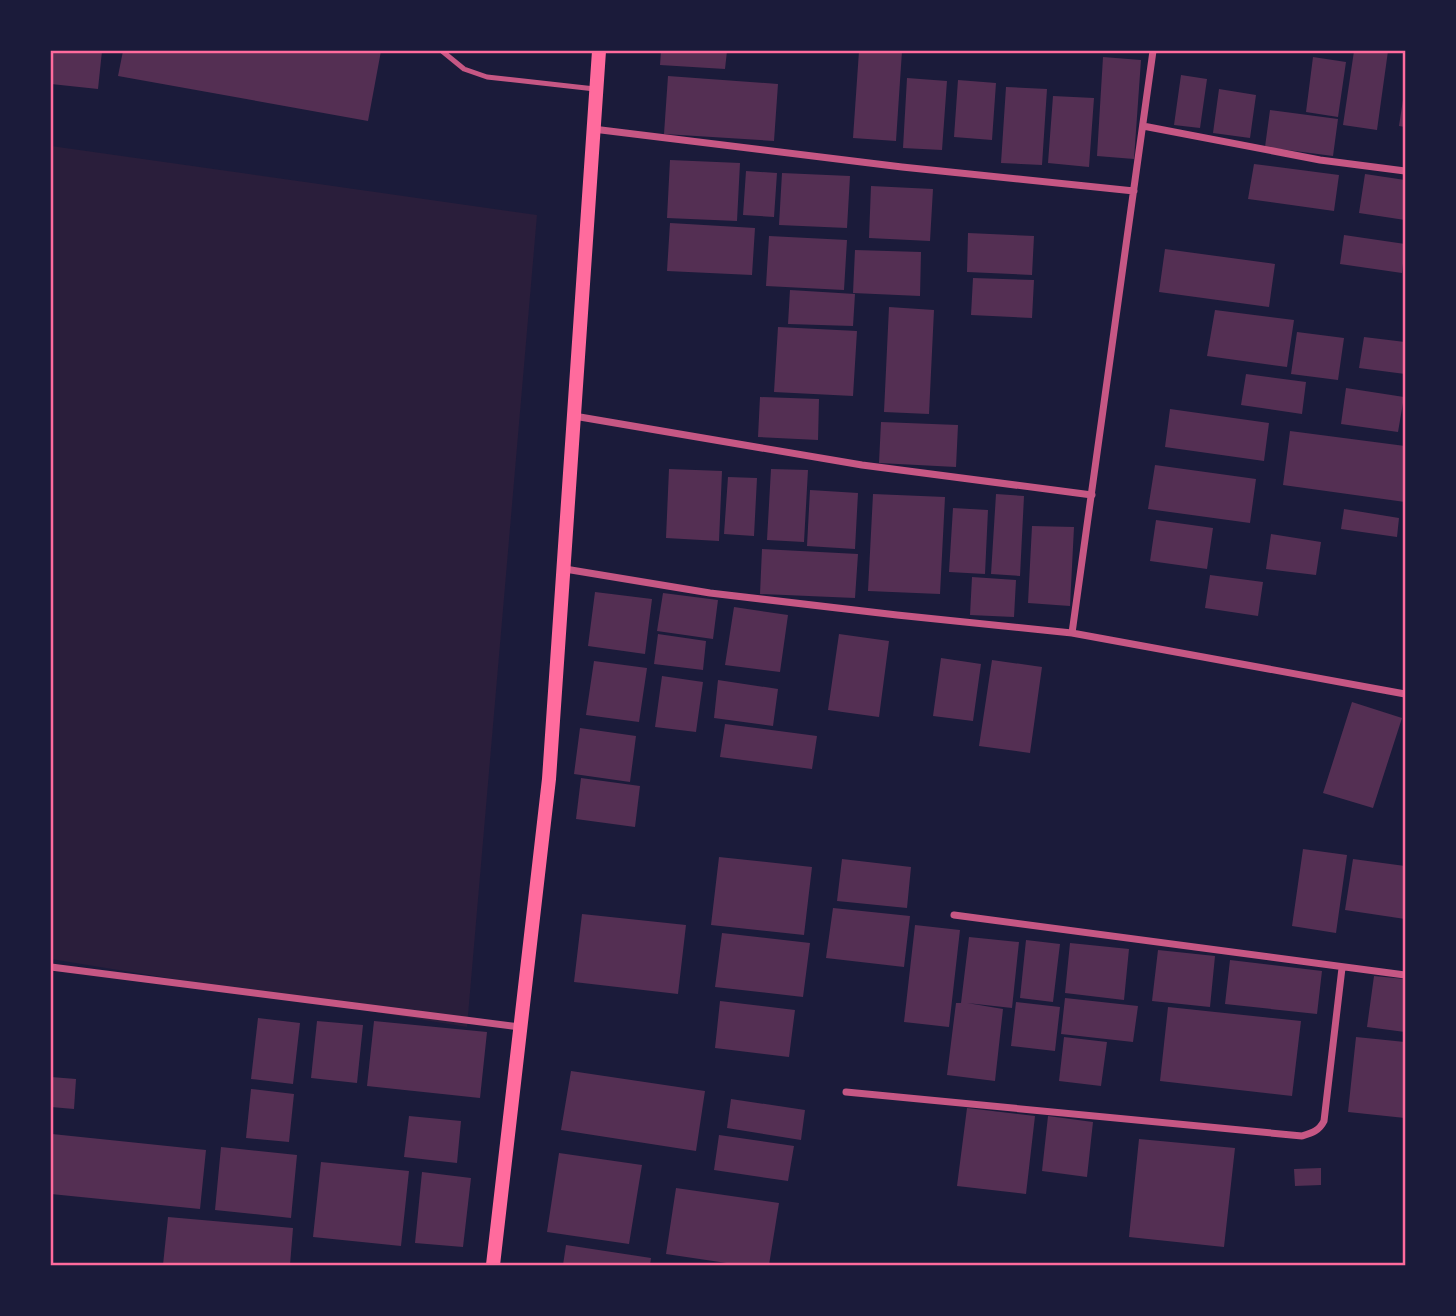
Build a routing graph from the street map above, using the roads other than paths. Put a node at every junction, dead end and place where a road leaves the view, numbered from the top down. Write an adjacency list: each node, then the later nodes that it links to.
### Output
1 (442, 51): 4 (lane)
2 (599, 51): 4 (main road)
3 (1153, 51): 5 (street)
4 (596, 89): 6 (main road)
5 (1143, 126): 7 (street); 8 (street)
6 (592, 129): 8 (street); 9 (main road)
7 (1405, 172)
8 (1134, 191): 10 (street)
9 (575, 416): 10 (street); 11 (main road)
10 (1092, 495): 12 (street)
11 (565, 569): 12 (street); 18 (main road)
12 (1072, 633): 13 (street)
13 (1405, 694)
14 (954, 915): 16 (street)
15 (51, 967): 18 (street)
16 (1342, 968): 17 (street); 19 (street)
17 (1405, 975)
18 (520, 1027): 20 (main road)
19 (846, 1092)
20 (493, 1265)

